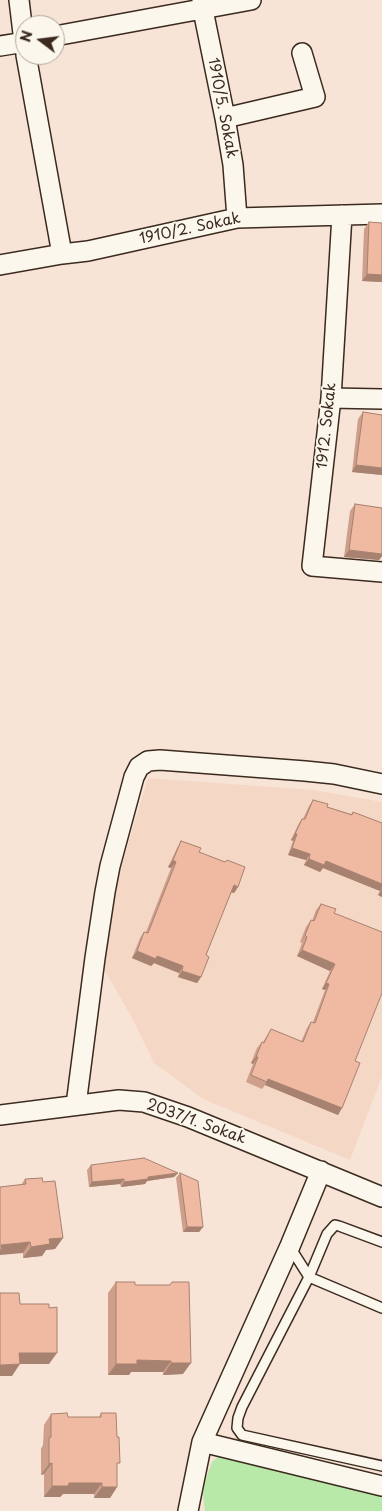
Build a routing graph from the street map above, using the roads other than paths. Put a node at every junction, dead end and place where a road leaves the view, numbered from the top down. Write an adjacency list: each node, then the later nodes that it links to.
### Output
1 (19, 0): 4 (street)
2 (251, 0): 3 (street)
3 (203, 5): 5 (street); 10 (street, 1910/5. Sokak)
4 (21, 15)
5 (65, 34)
6 (0, 46): 7 (street)
7 (15, 47)
8 (302, 53): 10 (street)
9 (28, 65): 14 (street)
10 (225, 118): 13 (street, 1910/5. Sokak)
11 (382, 214): 12 (street, 1910/2. Sokak)
12 (342, 215): 13 (street, 1910/2. Sokak); 16 (street, 1912. Sokak)
13 (237, 218): 14 (street, 1910/2. Sokak)
14 (62, 254): 15 (street, 1910/2. Sokak)
15 (0, 266)
16 (331, 398): 17 (street); 18 (street, 1912. Sokak)
17 (382, 399)
18 (382, 572)
19 (382, 784): 20 (street)
20 (76, 1105): 21 (street, 2037/1. Sokak); 22 (street, 2037/1. Sokak)
21 (0, 1115)
22 (321, 1171): 23 (street, 2037/1. Sokak); 25 (street)
23 (382, 1197)
24 (382, 1242): 26 (lane)
25 (290, 1246): 26 (lane); 28 (street)
26 (309, 1277): 27 (lane); 29 (lane)
27 (382, 1308)
28 (202, 1442): 30 (street); 31 (street)
29 (382, 1466)
30 (382, 1486)
31 (188, 1511)

